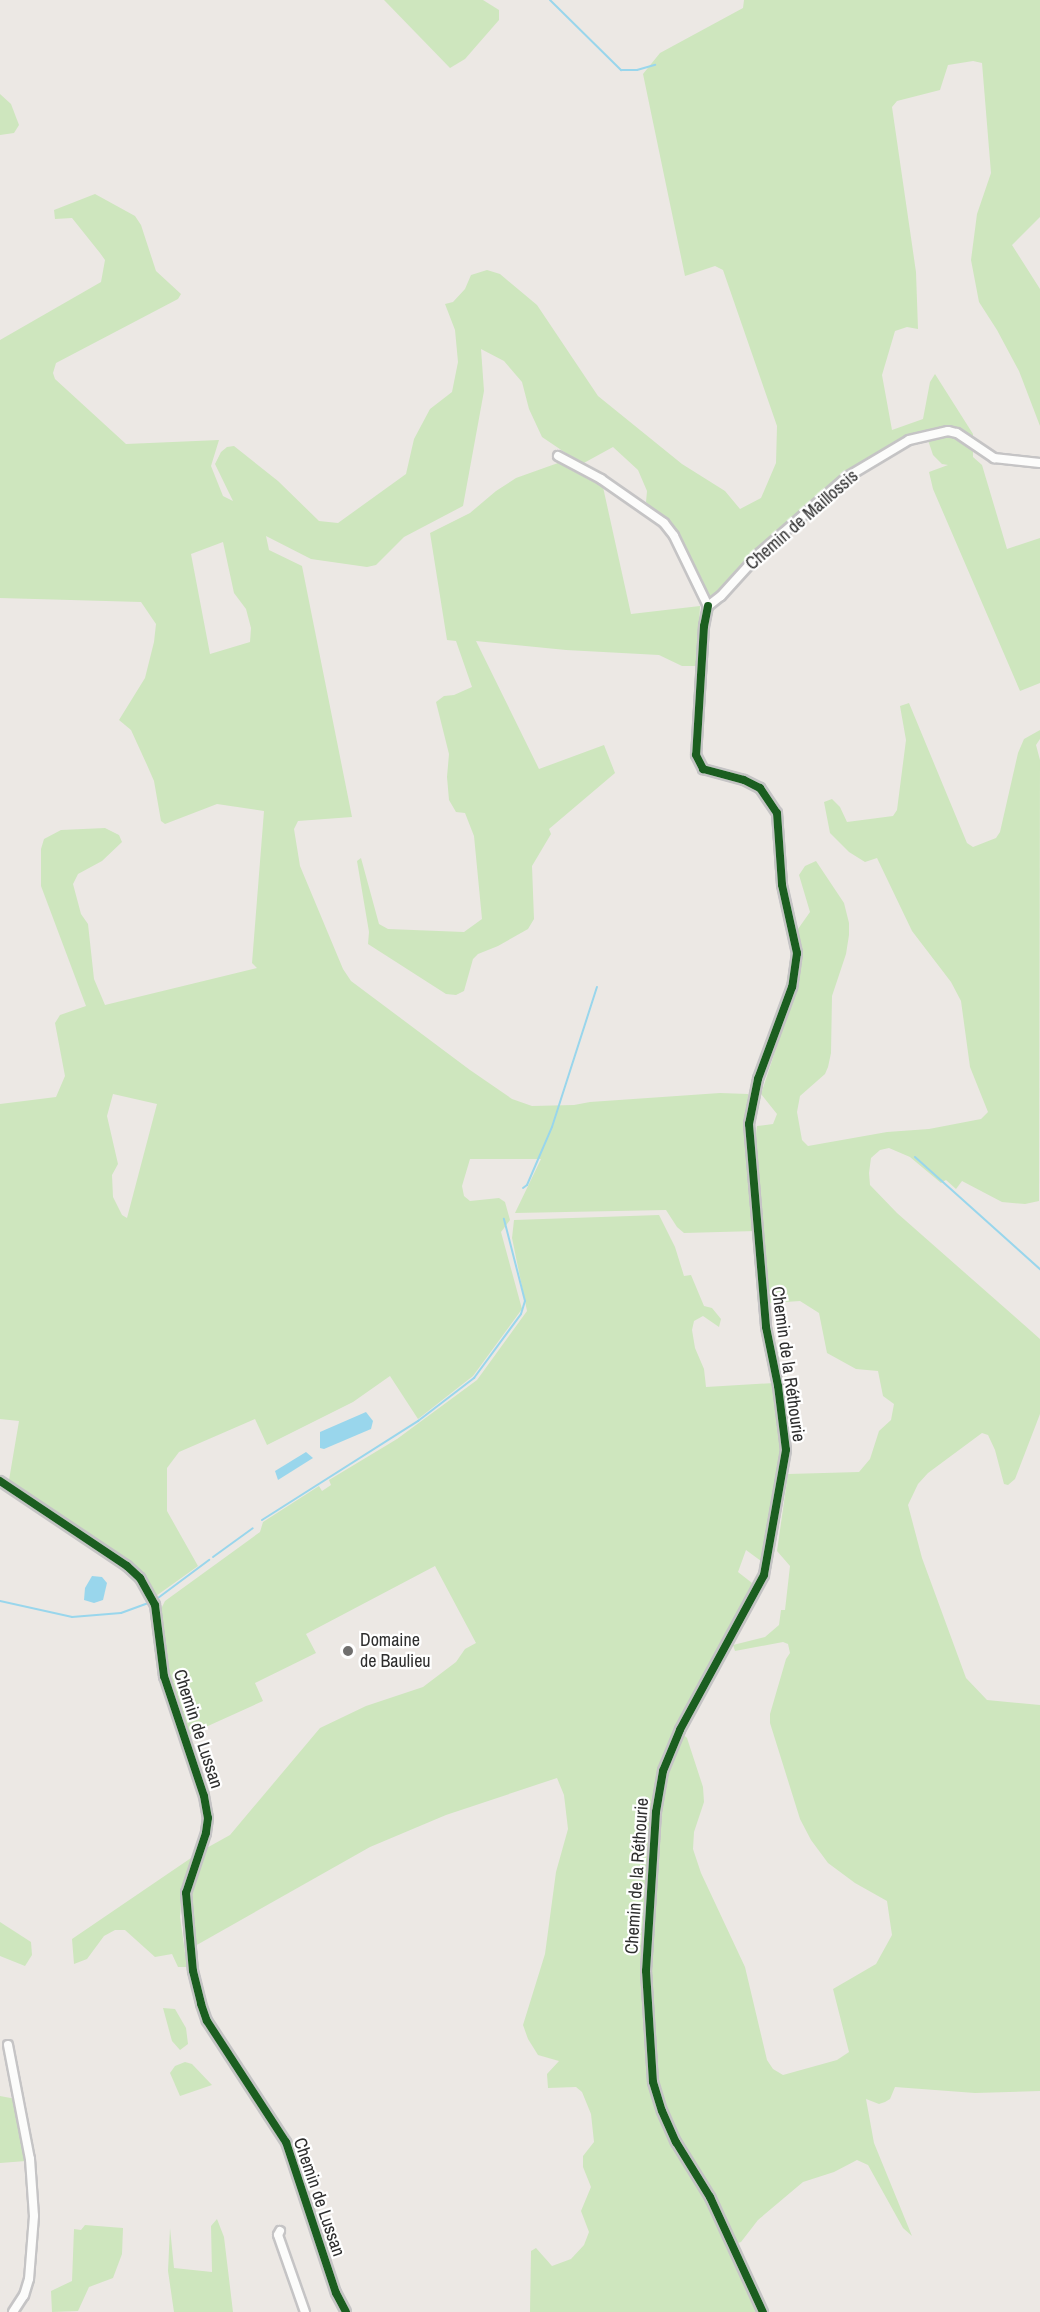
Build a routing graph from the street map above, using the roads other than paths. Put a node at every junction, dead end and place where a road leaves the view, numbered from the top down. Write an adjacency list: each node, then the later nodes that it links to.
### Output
1 (558, 456): 3 (street)
2 (1040, 462): 3 (street, Chemin de Maillossis)
3 (708, 606): 10 (street, Chemin de la Réthourie)
4 (0, 1481): 9 (street, Chemin de Lussan)
5 (8, 2045): 7 (street)
6 (280, 2231): 8 (street)
7 (14, 2312)
8 (305, 2312)
9 (346, 2312)
10 (763, 2312)

